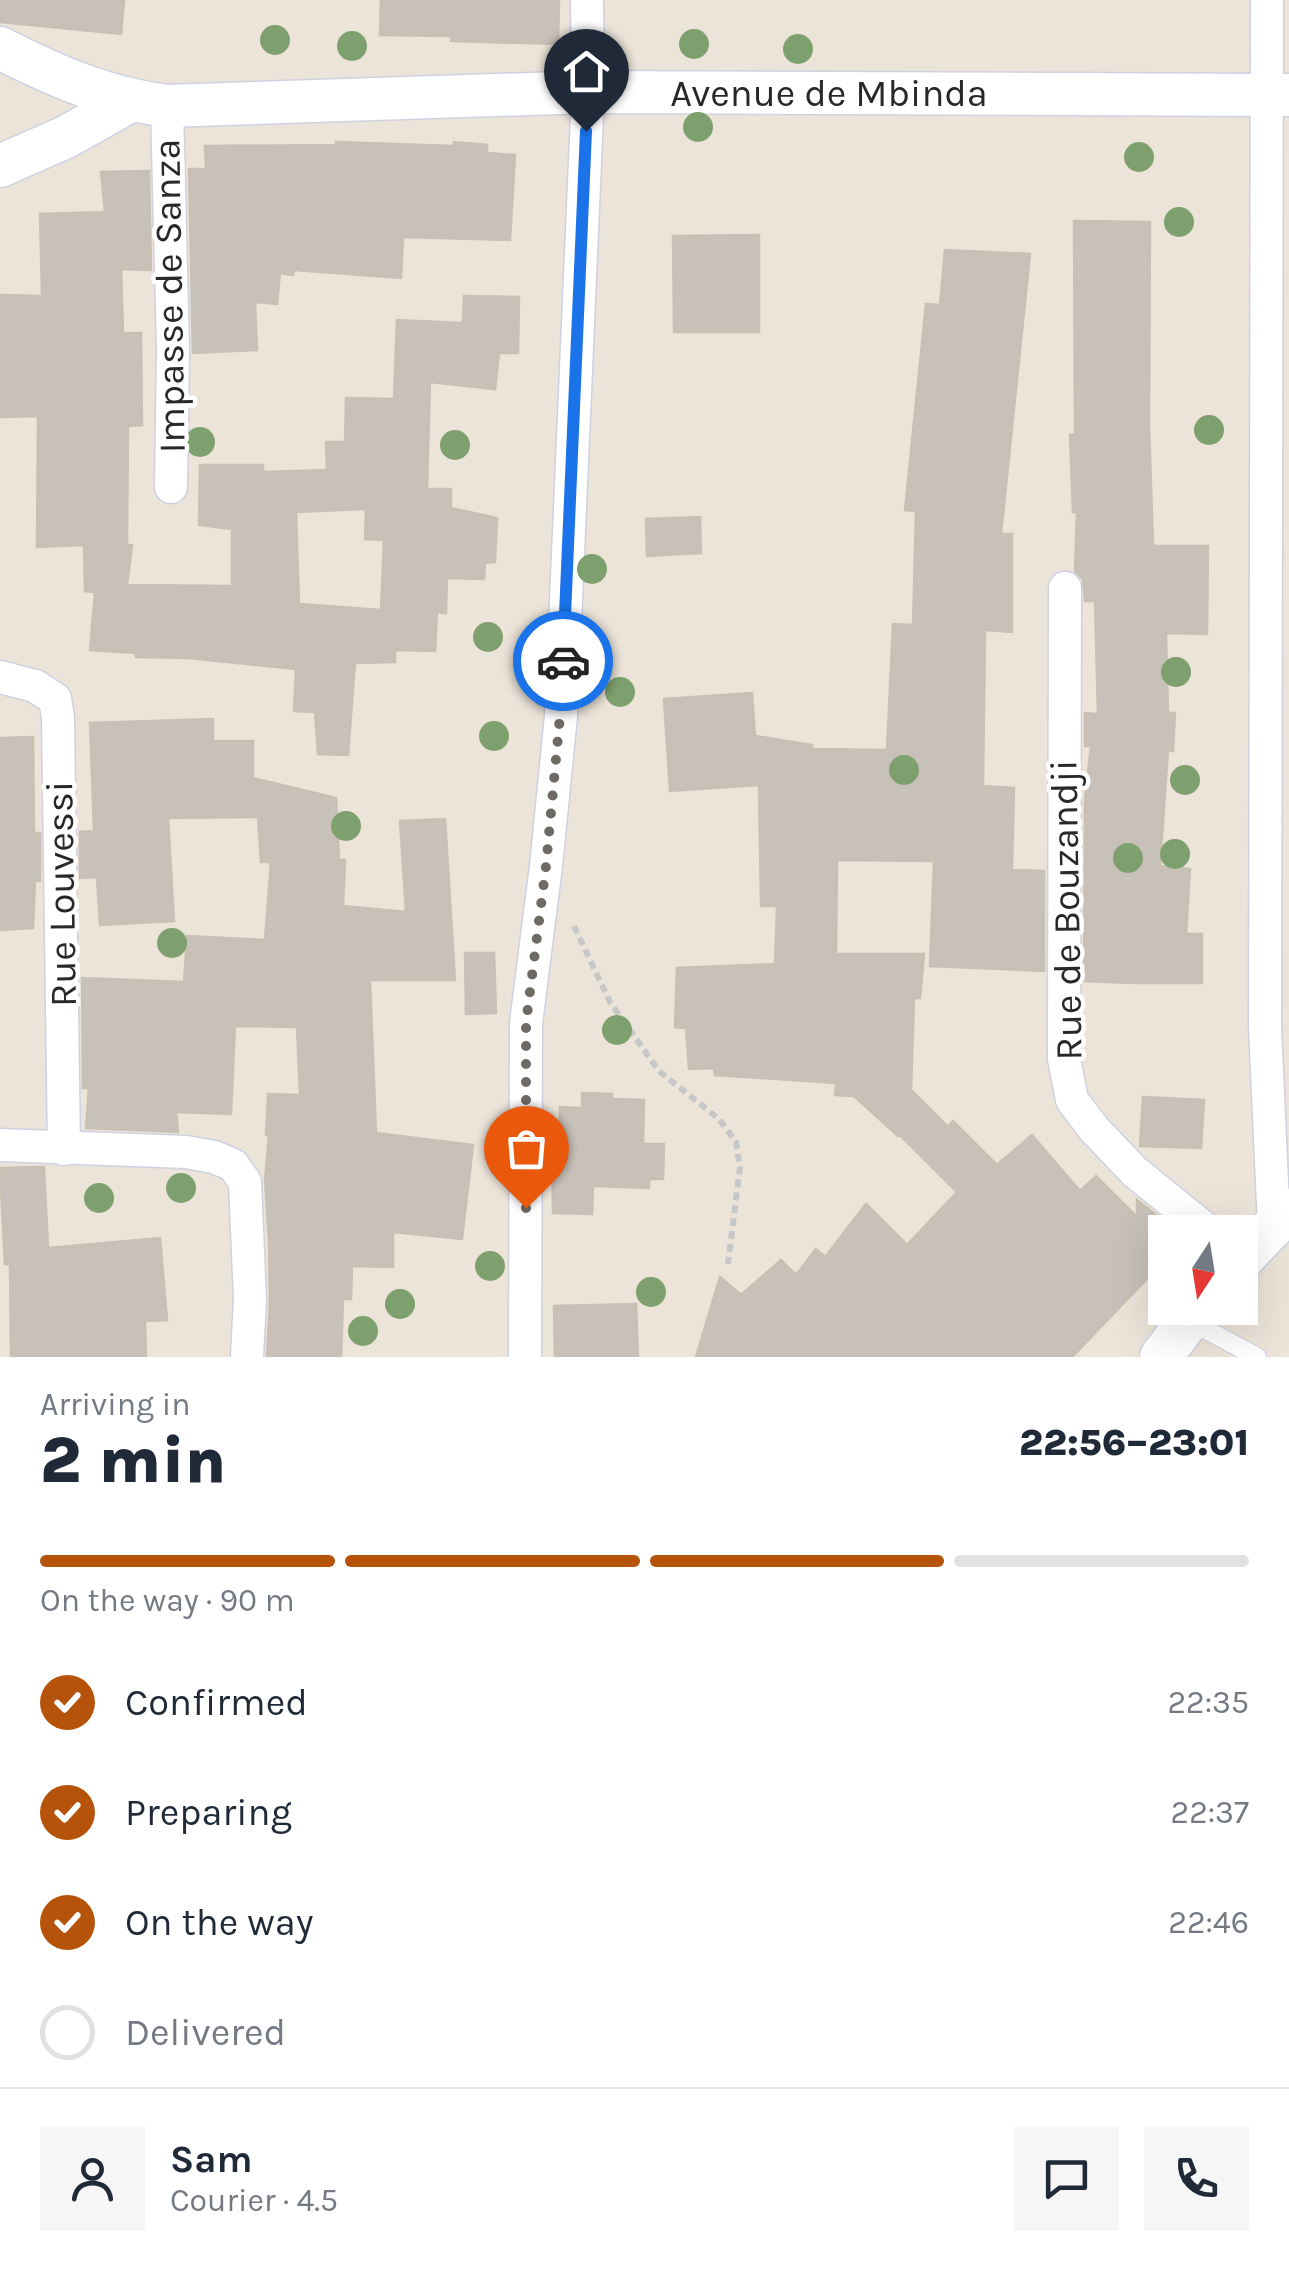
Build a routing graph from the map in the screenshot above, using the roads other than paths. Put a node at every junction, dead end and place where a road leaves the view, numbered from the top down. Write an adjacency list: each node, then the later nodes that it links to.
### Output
1 (587, 0): 4 (street)
2 (1267, 0): 5 (street)
3 (0, 48): 6 (street, Avenue de Mbinda)
4 (588, 92): 5 (street, Avenue de Mbinda); 6 (street, Avenue de Mbinda); 19 (street)
5 (1278, 95): 14 (street)
6 (148, 103): 7 (street, Avenue de Mbinda); 8 (street, Impasse de Sanza)
7 (0, 166)
8 (170, 486)
9 (1065, 588): 13 (street, Rue de Bouzandji)
10 (0, 678): 12 (street, Rue Louvessi)
11 (0, 1145): 12 (street)
12 (64, 1149): 18 (street)
13 (1188, 1215)
14 (1282, 1218): 15 (street)
15 (1258, 1242)
16 (1185, 1325): 20 (street)
17 (1209, 1325): 21 (lane)
18 (247, 1357)
19 (525, 1357)
20 (1162, 1357)
21 (1257, 1357)

